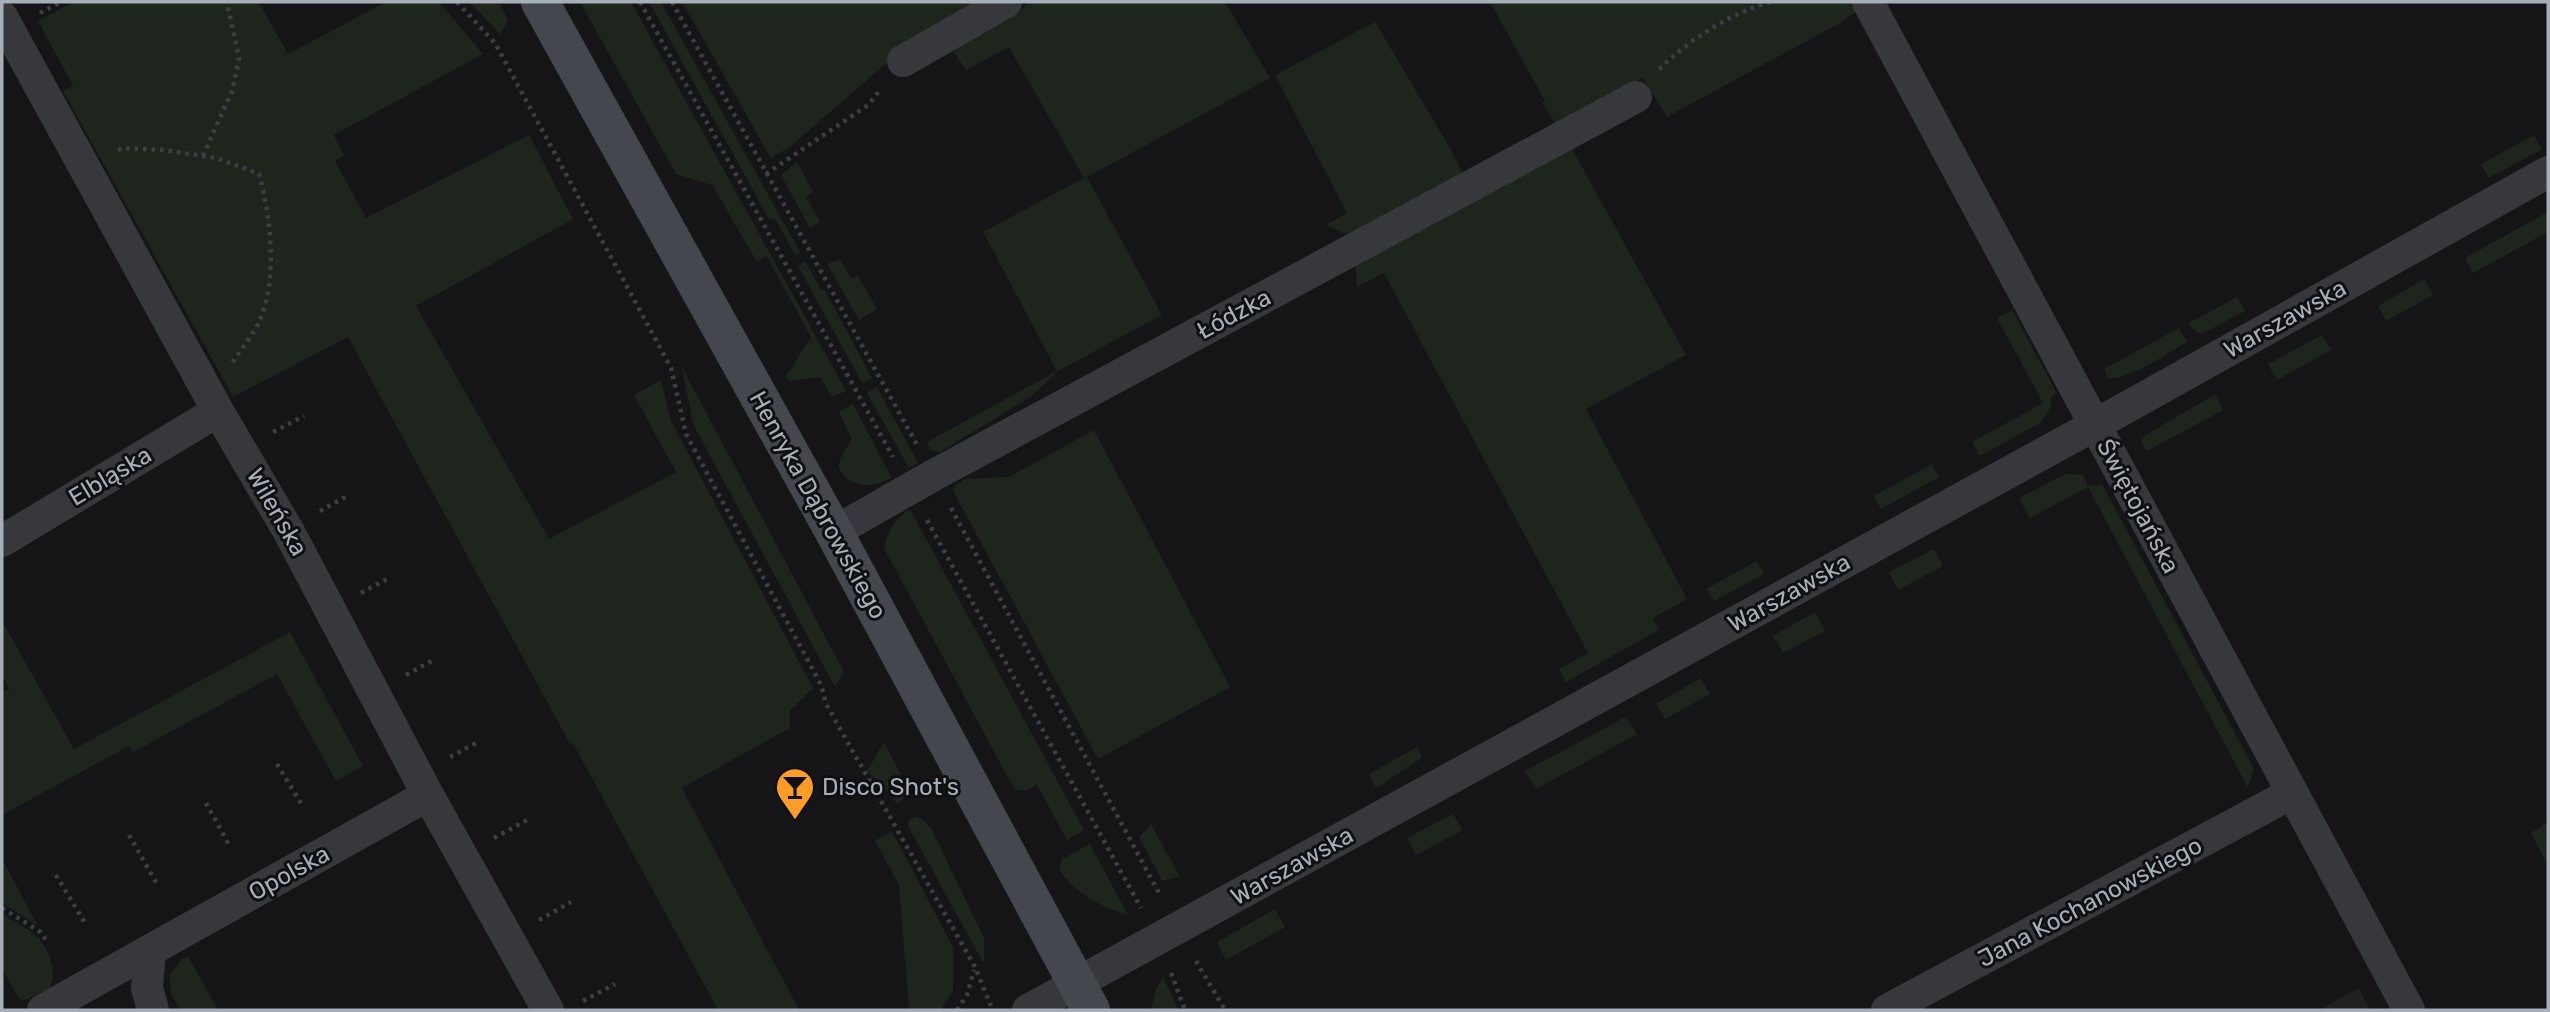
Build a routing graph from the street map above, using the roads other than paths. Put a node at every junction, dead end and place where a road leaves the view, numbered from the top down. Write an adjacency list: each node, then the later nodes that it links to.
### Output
1 (540, 2): 10 (street, Henryka Dąbrowskiego)
2 (1006, 2): 5 (street)
3 (1868, 2): 9 (street, Świętojańska)
4 (4, 27): 8 (street, Wileńska)
5 (903, 61)
6 (1636, 97): 10 (street, Łódzka)
7 (2548, 172): 9 (street, Warszawska)
8 (215, 403): 11 (street, Elbląska); 13 (street, Wileńska)
9 (2095, 425): 12 (street, Świętojańska); 15 (street, Warszawska)
10 (834, 532): 15 (street, Henryka Dąbrowskiego)
11 (2, 541)
12 (2292, 793): 20 (street, Jana Kochanowskiego); 21 (street, Świętojańska)
13 (428, 795): 14 (street, Opolska); 16 (street, Wileńska)
14 (150, 951): 17 (street, Opolska); 18 (street)
15 (1084, 997): 19 (street, Warszawska)
16 (560, 1008)
17 (43, 1010)
18 (153, 1010)
19 (1028, 1010)
20 (1888, 1010)
21 (2409, 1010)

